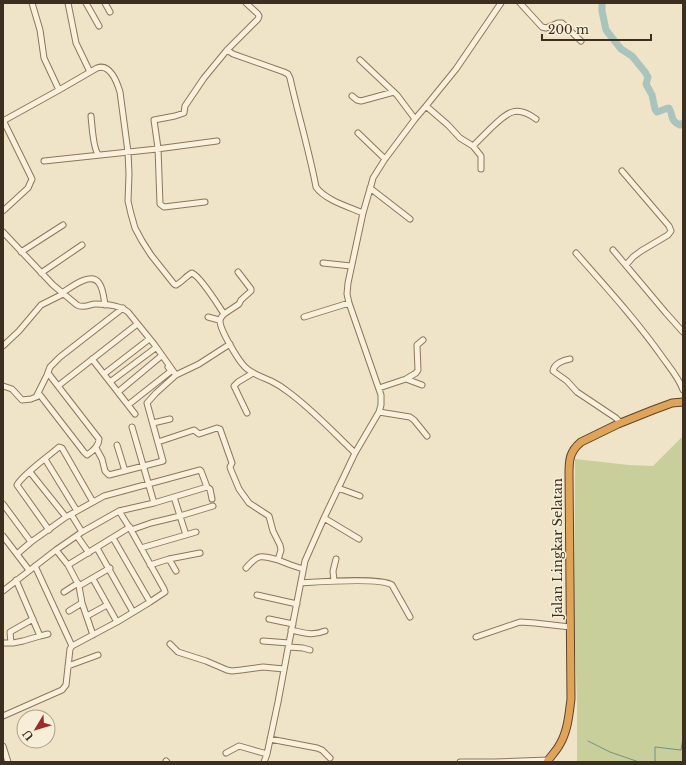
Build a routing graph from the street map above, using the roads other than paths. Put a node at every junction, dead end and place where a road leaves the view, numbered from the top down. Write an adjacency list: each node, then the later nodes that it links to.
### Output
1 (32, 3): 14 (street)
2 (68, 3): 13 (street)
3 (86, 3): 9 (street)
4 (105, 3): 8 (street)
5 (246, 3): 11 (street)
6 (500, 3): 17 (street)
7 (520, 3): 10 (street)
8 (110, 12)
9 (99, 26)
10 (581, 40)
11 (227, 50): 25 (street); 35 (street)
12 (360, 60): 15 (street)
13 (90, 72): 14 (street); 26 (street)
14 (59, 90): 21 (street)
15 (394, 92): 16 (street); 19 (street)
16 (352, 96)
17 (426, 106): 19 (street); 24 (street)
18 (91, 116): 27 (street)
19 (415, 119): 28 (street)
20 (536, 119): 24 (street)
21 (3, 121): 34 (street)
22 (358, 133): 28 (street)
23 (217, 140): 25 (street)
24 (474, 146): 30 (street)
25 (158, 148): 26 (street); 33 (street)
26 (128, 152): 27 (street); 52 (street)
27 (98, 154): 29 (street)
28 (385, 158): 32 (street)
29 (44, 161)
30 (481, 168)
31 (622, 171): 44 (street)
32 (370, 188): 35 (street); 36 (street)
33 (204, 202)
34 (3, 211)
35 (363, 213): 45 (street)
36 (410, 218)
37 (63, 226): 41 (street)
38 (3, 232): 41 (street)
39 (82, 245): 47 (street)
40 (613, 250): 44 (street)
41 (21, 252): 47 (street)
42 (576, 253): 73 (street)
43 (323, 263): 45 (street)
44 (626, 265): 57 (street)
45 (351, 266): 49 (street)
46 (238, 272): 52 (street)
47 (41, 273): 48 (street)
48 (62, 293): 50 (street); 50 (street); 61 (street)
49 (349, 303): 54 (street); 76 (street)
50 (105, 305): 51 (street)
51 (123, 308): 56 (street); 66 (street)
52 (224, 314): 55 (street)
53 (208, 317): 55 (street)
54 (304, 317)
55 (220, 320): 60 (street)
56 (137, 324): 58 (street); 64 (street); 69 (street)
57 (683, 332)
58 (148, 340): 62 (street); 68 (street)
59 (423, 340): 70 (street)
60 (230, 344): 67 (street); 69 (street)
61 (3, 346)
62 (154, 349): 63 (street); 71 (street)
63 (160, 357): 77 (street); 80 (street)
64 (92, 359): 68 (street); 75 (street)
65 (570, 359): 86 (street)
66 (48, 373): 75 (street); 78 (street)
67 (253, 373): 82 (street); 92 (street)
68 (104, 374): 71 (street)
69 (176, 375): 85 (street)
70 (406, 379): 72 (street); 76 (street)
71 (110, 382): 77 (street)
72 (422, 385)
73 (682, 385)
74 (3, 386): 78 (street)
75 (58, 386): 91 (street)
76 (379, 388): 81 (street)
77 (118, 392): 80 (street)
78 (36, 397): 91 (street)
79 (683, 402): 86 (highway, Jalan Lingkar Selatan)
80 (128, 406): 83 (street)
81 (379, 412): 88 (street); 92 (street)
82 (247, 413)
83 (135, 414)
84 (170, 419): 85 (street)
85 (152, 423): 89 (street)
86 (621, 423): 160 (highway, Jalan Lingkar Selatan)
87 (132, 426): 94 (street)
88 (427, 436)
89 (158, 442): 94 (street); 131 (street)
90 (117, 445): 95 (street)
91 (96, 448): 95 (street)
92 (355, 453): 99 (street)
93 (45, 459): 96 (street); 103 (street); 107 (street)
94 (144, 466): 95 (street); 97 (street)
95 (125, 471)
96 (30, 472): 109 (street); 113 (street)
97 (148, 484): 98 (street); 103 (street); 104 (street)
98 (207, 487): 101 (street); 102 (street)
99 (338, 488): 100 (street); 111 (street)
100 (360, 496)
101 (174, 497): 104 (street); 110 (street)
102 (212, 498)
103 (93, 502): 107 (street)
104 (154, 503): 108 (street)
105 (3, 504): 121 (street)
106 (213, 506): 110 (street)
107 (78, 511): 109 (street)
108 (119, 511): 112 (street); 114 (street)
109 (69, 516): 113 (street); 114 (street)
110 (180, 516): 112 (street); 116 (street)
111 (324, 518): 120 (street); 137 (street)
112 (130, 529): 119 (street); 124 (street)
113 (49, 530): 121 (street)
114 (82, 532): 118 (street)
115 (196, 532): 116 (street)
116 (186, 535): 124 (street)
117 (3, 536): 122 (street)
118 (77, 536): 125 (street); 126 (street)
119 (113, 538): 123 (street); 148 (street)
120 (359, 539)
121 (31, 542): 128 (street)
122 (5, 543): 128 (street)
123 (97, 548): 126 (street); 135 (street)
124 (141, 548): 132 (street)
125 (56, 550): 133 (street); 134 (street)
126 (89, 553): 134 (street)
127 (200, 553): 129 (street)
128 (18, 554): 138 (street)
129 (169, 559): 132 (street); 139 (street)
130 (336, 559): 142 (street)
131 (278, 560): 136 (street); 137 (street)
132 (150, 565): 148 (street)
133 (35, 566): 138 (street); 171 (street)
134 (68, 566): 144 (street)
135 (110, 568): 140 (street); 153 (street)
136 (246, 568)
137 (303, 569): 143 (street)
138 (30, 570): 141 (street)
139 (176, 572)
140 (93, 579): 144 (street); 151 (street)
141 (16, 580): 145 (street); 156 (street)
142 (334, 581): 143 (street); 155 (street)
143 (301, 583): 150 (street)
144 (78, 584): 146 (street); 149 (street)
145 (3, 591)
146 (64, 592)
147 (257, 596): 150 (street)
148 (150, 602): 153 (street)
149 (82, 603): 152 (street); 154 (street)
150 (297, 604): 159 (street)
151 (107, 605): 154 (street); 158 (street)
152 (69, 610)
153 (133, 612): 158 (street)
154 (87, 616): 163 (street)
155 (410, 617)
156 (33, 619): 164 (street); 168 (street)
157 (269, 619): 159 (street)
158 (117, 622): 163 (street)
159 (292, 627): 161 (street); 170 (street)
160 (570, 627): 165 (street); 182 (highway, Jalan Lingkar Selatan)
161 (325, 632)
162 (48, 634): 164 (street)
163 (93, 635): 171 (street)
164 (40, 636): 168 (street)
165 (476, 636)
166 (263, 641): 170 (street)
167 (3, 643): 168 (street)
168 (11, 643)
169 (170, 644): 175 (street)
170 (289, 645): 172 (street); 175 (street)
171 (72, 646): 174 (street)
172 (310, 650)
173 (98, 654): 174 (street)
174 (68, 666): 176 (street)
175 (284, 669): 177 (street)
176 (3, 716)
177 (270, 739): 180 (street); 181 (street)
178 (3, 746): 183 (street)
179 (226, 753): 180 (street)
180 (267, 754): 184 (street)
181 (330, 758)
182 (548, 761): 185 (street)
183 (8, 762)
184 (264, 762)
185 (460, 762)

